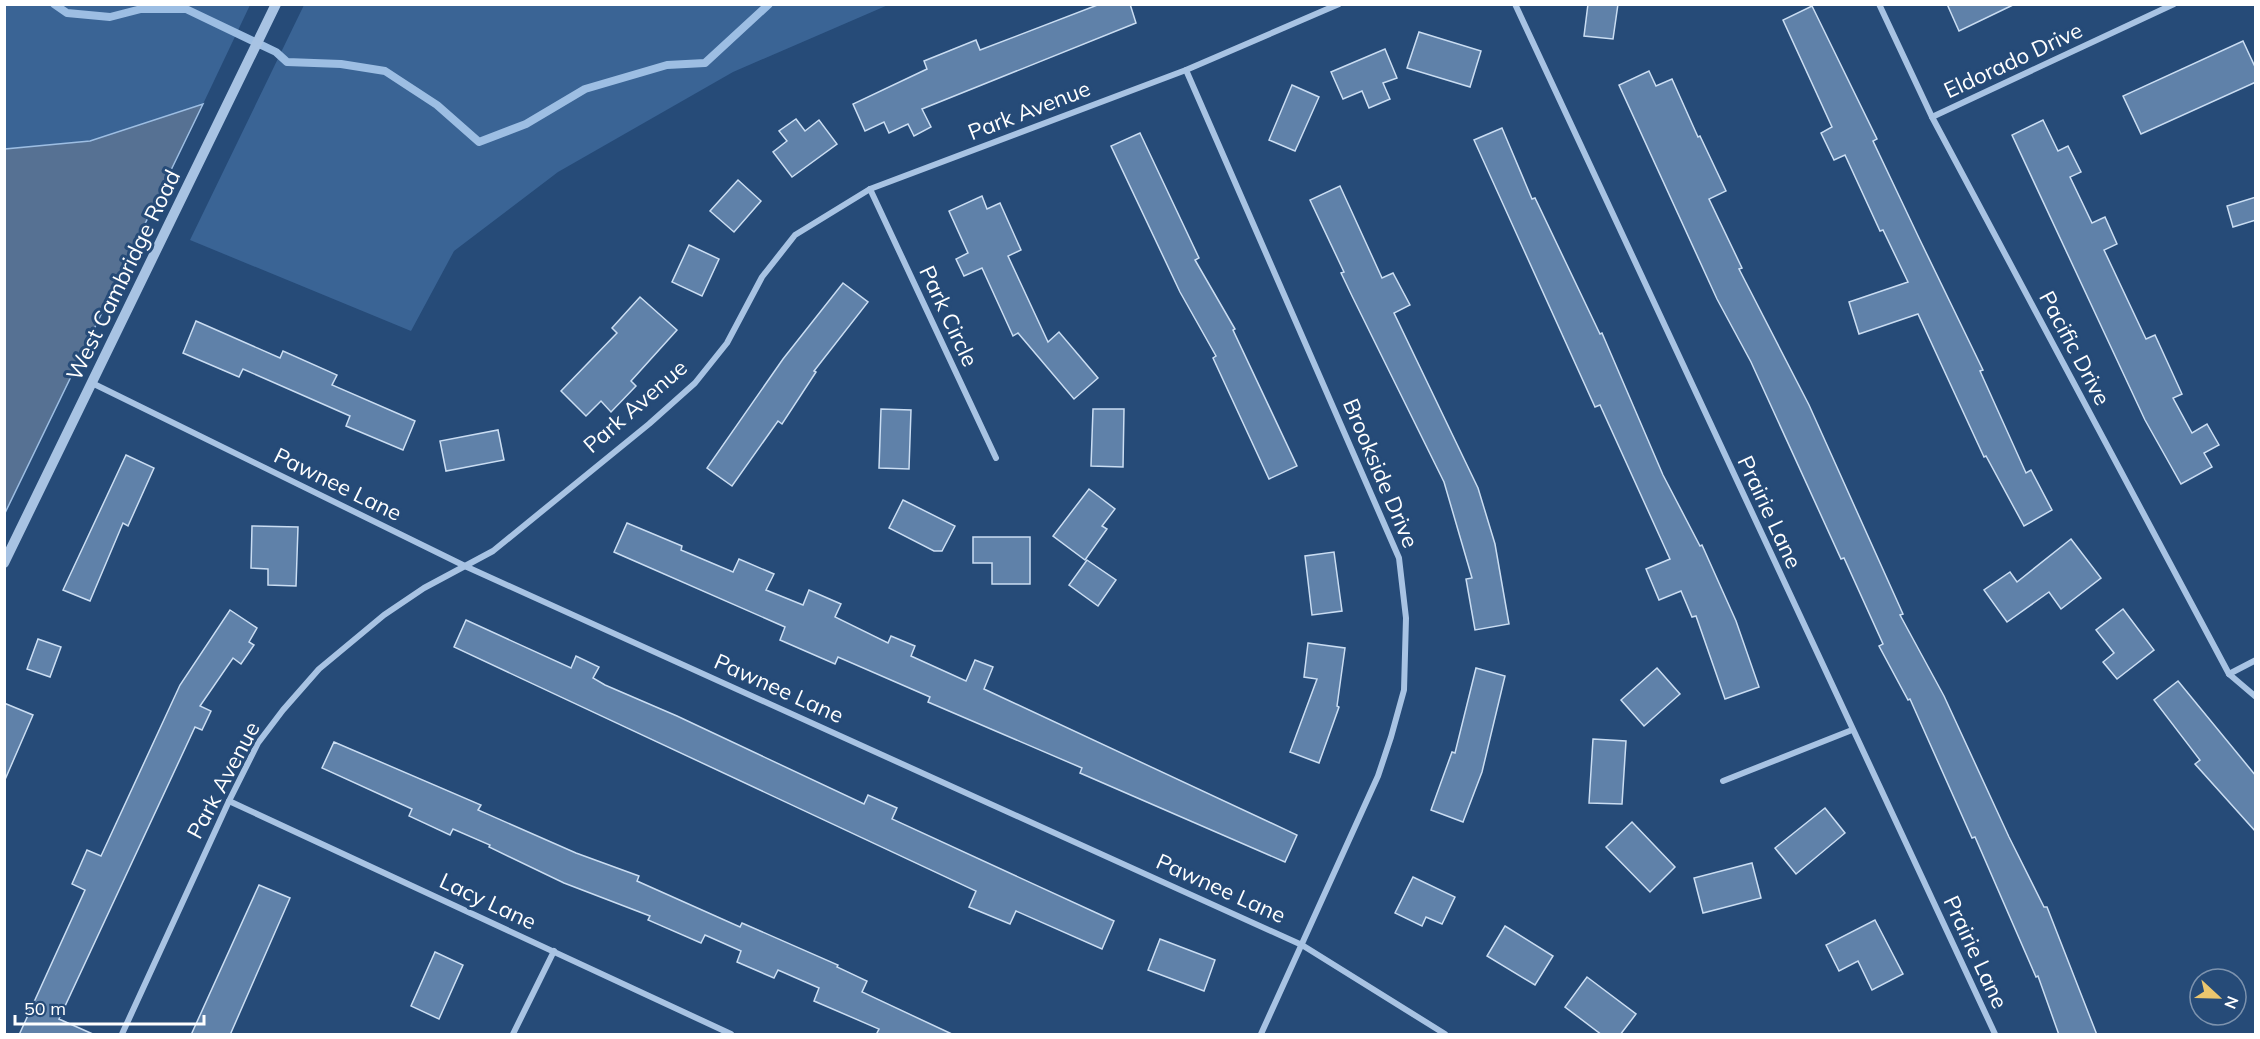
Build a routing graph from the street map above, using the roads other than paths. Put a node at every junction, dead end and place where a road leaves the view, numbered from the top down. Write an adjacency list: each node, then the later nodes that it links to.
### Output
1 (276, 4): 9 (street, West Cambridge Road)
2 (1339, 4): 6 (street, Park Avenue)
3 (1515, 4): 16 (street, Prairie Lane)
4 (1879, 4): 7 (street, Pacific Drive)
5 (2174, 4): 7 (street, Eldorado Drive)
6 (1185, 70): 8 (street, Park Avenue); 19 (street, Brookside Drive)
7 (1932, 117): 14 (street, Pacific Drive)
8 (870, 189): 10 (street, Park Circle); 12 (street, Park Avenue)
9 (92, 383): 11 (street, West Cambridge Road); 12 (street, Pawnee Lane)
10 (996, 458)
11 (4, 563)
12 (467, 567): 18 (street, Park Avenue); 19 (street, Pawnee Lane)
13 (2256, 660): 14 (street)
14 (2229, 674): 15 (street, Pacific Drive)
15 (2256, 697)
16 (1852, 730): 17 (street); 26 (street, Prairie Lane)
17 (1723, 781)
18 (229, 801): 20 (street, Lacy Lane); 21 (street, Park Avenue)
19 (1302, 945): 24 (street, Brookside Drive); 25 (street, Pawnee Lane)
20 (554, 951): 22 (street); 23 (street, Lacy Lane)
21 (122, 1035)
22 (513, 1035)
23 (731, 1035)
24 (1261, 1035)
25 (1445, 1035)
26 (1995, 1035)

